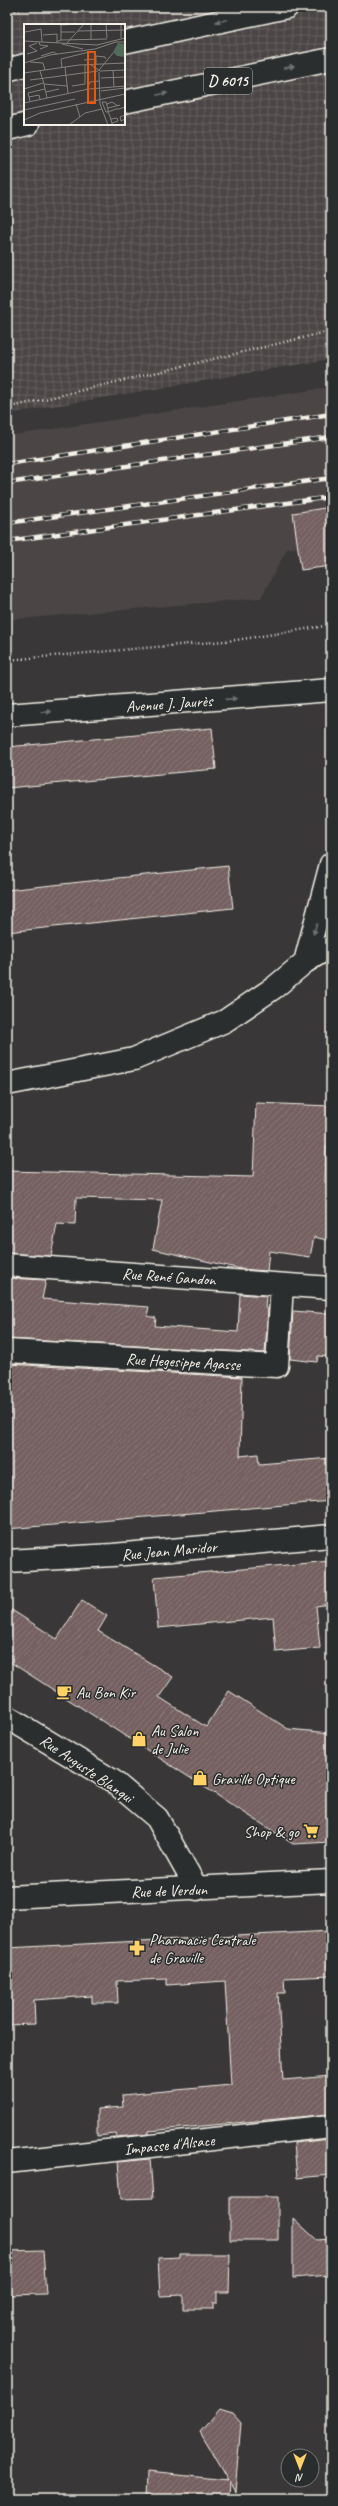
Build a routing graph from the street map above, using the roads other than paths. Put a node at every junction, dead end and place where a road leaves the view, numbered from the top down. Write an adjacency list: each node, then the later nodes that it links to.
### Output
1 (287, 7): 2 (street, one-way to 2)
2 (125, 42)
3 (331, 59): 6 (street, D 6015, one-way to 3)
4 (24, 65): 5 (street)
5 (7, 70)
6 (125, 102)
7 (24, 125): 8 (street)
8 (7, 129)
9 (331, 690): 10 (street, Avenue J. Jaurès, one-way to 9)
10 (7, 715)
11 (331, 864): 13 (street, one-way to 13)
12 (331, 946): 13 (street)
13 (305, 962): 14 (street)
14 (7, 1084)
15 (7, 1265): 16 (street, Rue René Gandon)
16 (282, 1285): 17 (street, Rue René Gandon); 18 (street, Rue Hegesippe Agasse)
17 (331, 1288)
18 (7, 1351)
19 (331, 1536): 20 (street, Rue Jean Maridor)
20 (7, 1561)
21 (7, 1717): 23 (street, Rue Auguste Blanqui)
22 (331, 1881): 23 (street, Rue de Verdun)
23 (197, 1889): 24 (street, Rue de Verdun)
24 (7, 1897)
25 (331, 2126): 26 (street, Impasse d'Alsace)
26 (7, 2162)

